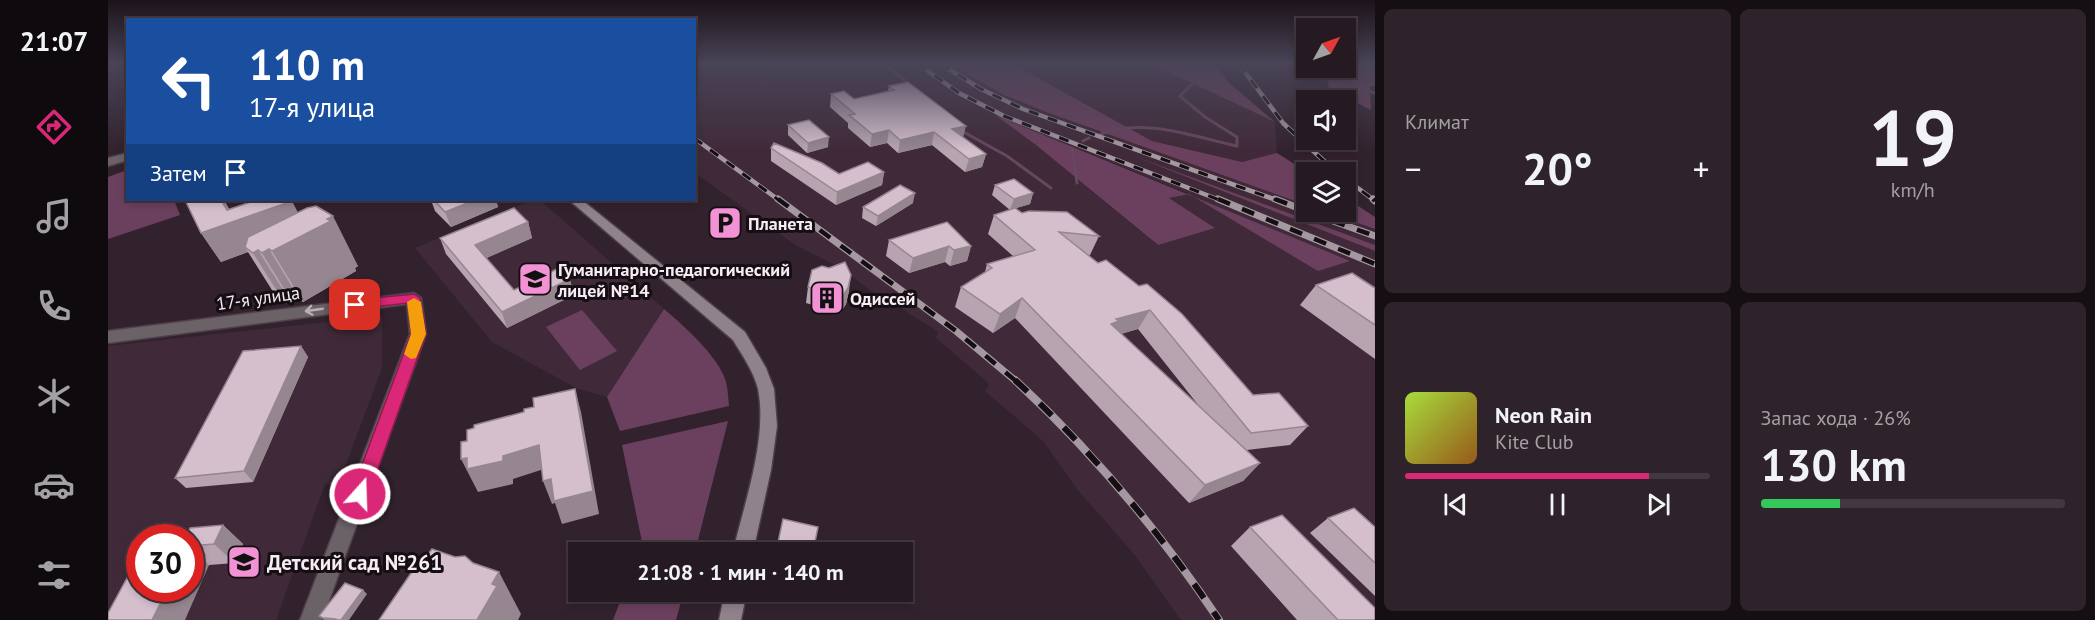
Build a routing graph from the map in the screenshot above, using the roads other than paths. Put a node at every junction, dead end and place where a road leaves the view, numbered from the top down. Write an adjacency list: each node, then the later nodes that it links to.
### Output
1 (126, 157): 2 (street)
2 (108, 162)
3 (576, 201): 5 (main road)
4 (108, 337): 7 (street, 17-я улица, one-way to 4)
5 (745, 542)
6 (734, 602): 8 (main road)
7 (311, 620)
8 (730, 620)

